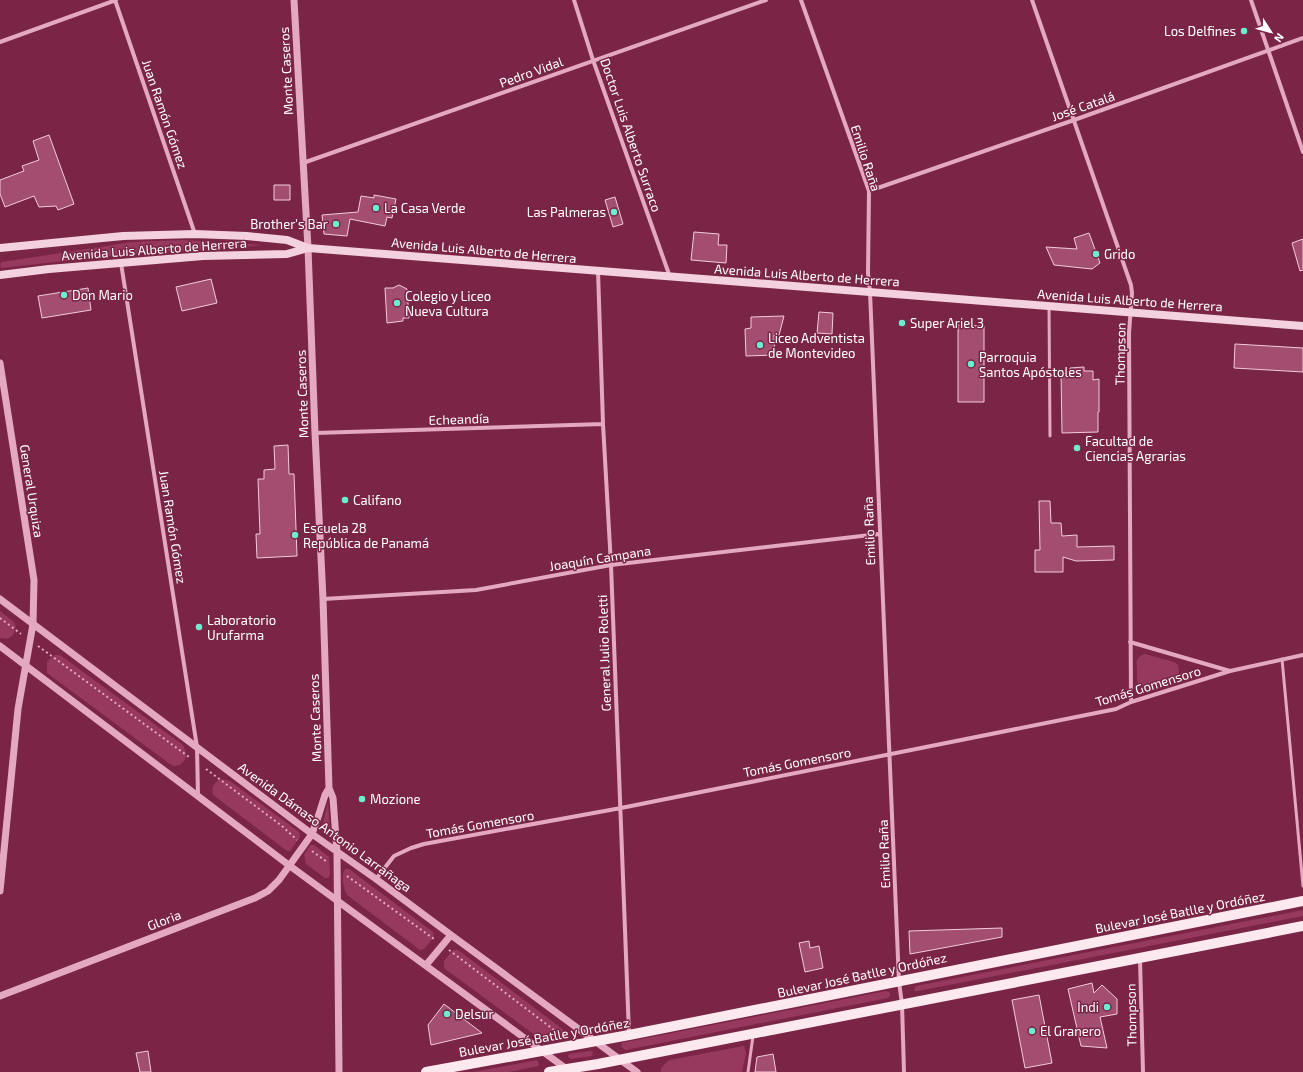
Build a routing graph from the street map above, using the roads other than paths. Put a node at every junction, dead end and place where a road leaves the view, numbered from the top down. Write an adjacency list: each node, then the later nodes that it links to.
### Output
1 (116, 0): 9 (street); 16 (street, Juan Ramón Gómez)
2 (294, 0): 14 (street, Monte Caseros)
3 (574, 0): 11 (street, Doctor Luis Alberto Surraco)
4 (766, 0): 11 (street, Pedro Vidal)
5 (801, 0): 15 (street, Emilio Raña)
6 (1032, 0): 12 (street, Thompson)
7 (1251, 0): 10 (street)
8 (1303, 38): 10 (street, José Catalá)
9 (0, 42)
10 (1269, 51): 12 (street, José Catalá); 13 (street)
11 (593, 60): 14 (street, Pedro Vidal); 22 (street, Doctor Luis Alberto Surraco)
12 (1074, 120): 15 (street, José Catalá); 25 (street, Thompson)
13 (1303, 152)
14 (303, 163): 18 (street, Monte Caseros)
15 (869, 191): 23 (street, Emilio Raña)
16 (195, 234): 17 (main road, Avenida Luis Alberto de Herrera); 18 (main road, Avenida Luis Alberto de Herrera)
17 (0, 248)
18 (308, 248): 19 (main road, Avenida Luis Alberto de Herrera); 20 (main road, Avenida Luis Alberto de Herrera); 29 (street, Monte Caseros)
19 (121, 263): 21 (main road, Avenida Luis Alberto de Herrera); 43 (street, Juan Ramón Gómez)
20 (598, 271): 22 (main road, Avenida Luis Alberto de Herrera); 28 (street, General Julio Roletti)
21 (0, 275)
22 (670, 277): 23 (main road, Avenida Luis Alberto de Herrera)
23 (870, 292): 24 (main road, Avenida Luis Alberto de Herrera); 31 (street, Emilio Raña)
24 (1049, 306): 25 (main road, Avenida Luis Alberto de Herrera); 30 (lane)
25 (1131, 313): 26 (main road, Avenida Luis Alberto de Herrera); 36 (street, Thompson)
26 (1303, 326)
27 (0, 363): 35 (street, General Urquiza)
28 (603, 424): 29 (street, Echeandía); 32 (street, General Julio Roletti)
29 (315, 433): 34 (street, Monte Caseros)
30 (1050, 436)
31 (879, 534): 32 (street, Joaquín Campana); 44 (street, Emilio Raña)
32 (611, 565): 34 (street, Joaquín Campana); 47 (street, General Julio Roletti)
33 (0, 599): 35 (street, Avenida Dámaso Antonio Larrañaga)
34 (323, 599): 45 (street, Monte Caseros)
35 (33, 624): 40 (street, General Urquiza); 43 (street, Avenida Dámaso Antonio Larrañaga)
36 (1130, 642): 41 (street, Tomás Gomensoro); 42 (street, Thompson)
37 (0, 646): 40 (street)
38 (1303, 655): 39 (street, Tomás Gomensoro)
39 (1282, 659): 41 (street, Tomás Gomensoro); 52 (lane)
40 (25, 665): 46 (street); 53 (street, General Urquiza)
41 (1230, 671): 42 (street, Tomás Gomensoro)
42 (1131, 702): 44 (street, Tomás Gomensoro)
43 (198, 747): 46 (street, Juan Ramón Gómez); 48 (street, Avenida Dámaso Antonio Larrañaga)
44 (890, 754): 47 (street, Tomás Gomensoro); 60 (street, Emilio Raña)
45 (329, 788): 48 (street, Monte Caseros); 49 (street, Monte Caseros)
46 (198, 796): 50 (street)
47 (621, 808): 51 (street, Tomás Gomensoro); 64 (street, General Julio Roletti)
48 (312, 834): 49 (street, Avenida Dámaso Antonio Larrañaga); 50 (street, Gloria)
49 (337, 852): 51 (street, Avenida Dámaso Antonio Larrañaga); 54 (street, Monte Caseros)
50 (290, 866): 54 (street); 61 (street, Gloria)
51 (376, 879): 57 (street, Avenida Dámaso Antonio Larrañaga)
52 (1303, 886)
53 (0, 891)
54 (337, 899): 59 (street); 69 (street, Monte Caseros)
55 (1303, 901): 60 (main road, Bulevar José Batlle y Ordóñez)
56 (1303, 926): 58 (main road)
57 (451, 935): 59 (street); 65 (street, Avenida Dámaso Antonio Larrañaga)
58 (1140, 958): 62 (main road); 75 (street, Thompson)
59 (426, 965): 66 (street)
60 (899, 982): 62 (street, Emilio Raña); 64 (main road, Bulevar José Batlle y Ordóñez)
61 (0, 996)
62 (902, 1004): 63 (main road); 74 (street, Emilio Raña)
63 (754, 1033): 67 (main road); 73 (lane)
64 (629, 1035): 65 (main road, Bulevar José Batlle y Ordóñez)
65 (595, 1041): 66 (main road, Bulevar José Batlle y Ordóñez); 67 (street, Avenida Dámaso Antonio Larrañaga)
66 (542, 1051): 68 (street); 70 (main road, Bulevar José Batlle y Ordóñez)
67 (620, 1060): 68 (main road); 72 (street, Avenida Dámaso Antonio Larrañaga)
68 (569, 1070): 71 (main road)
69 (339, 1072)
70 (426, 1072)
71 (549, 1072)
72 (637, 1072)
73 (748, 1072)
74 (904, 1072)
75 (1143, 1072)

